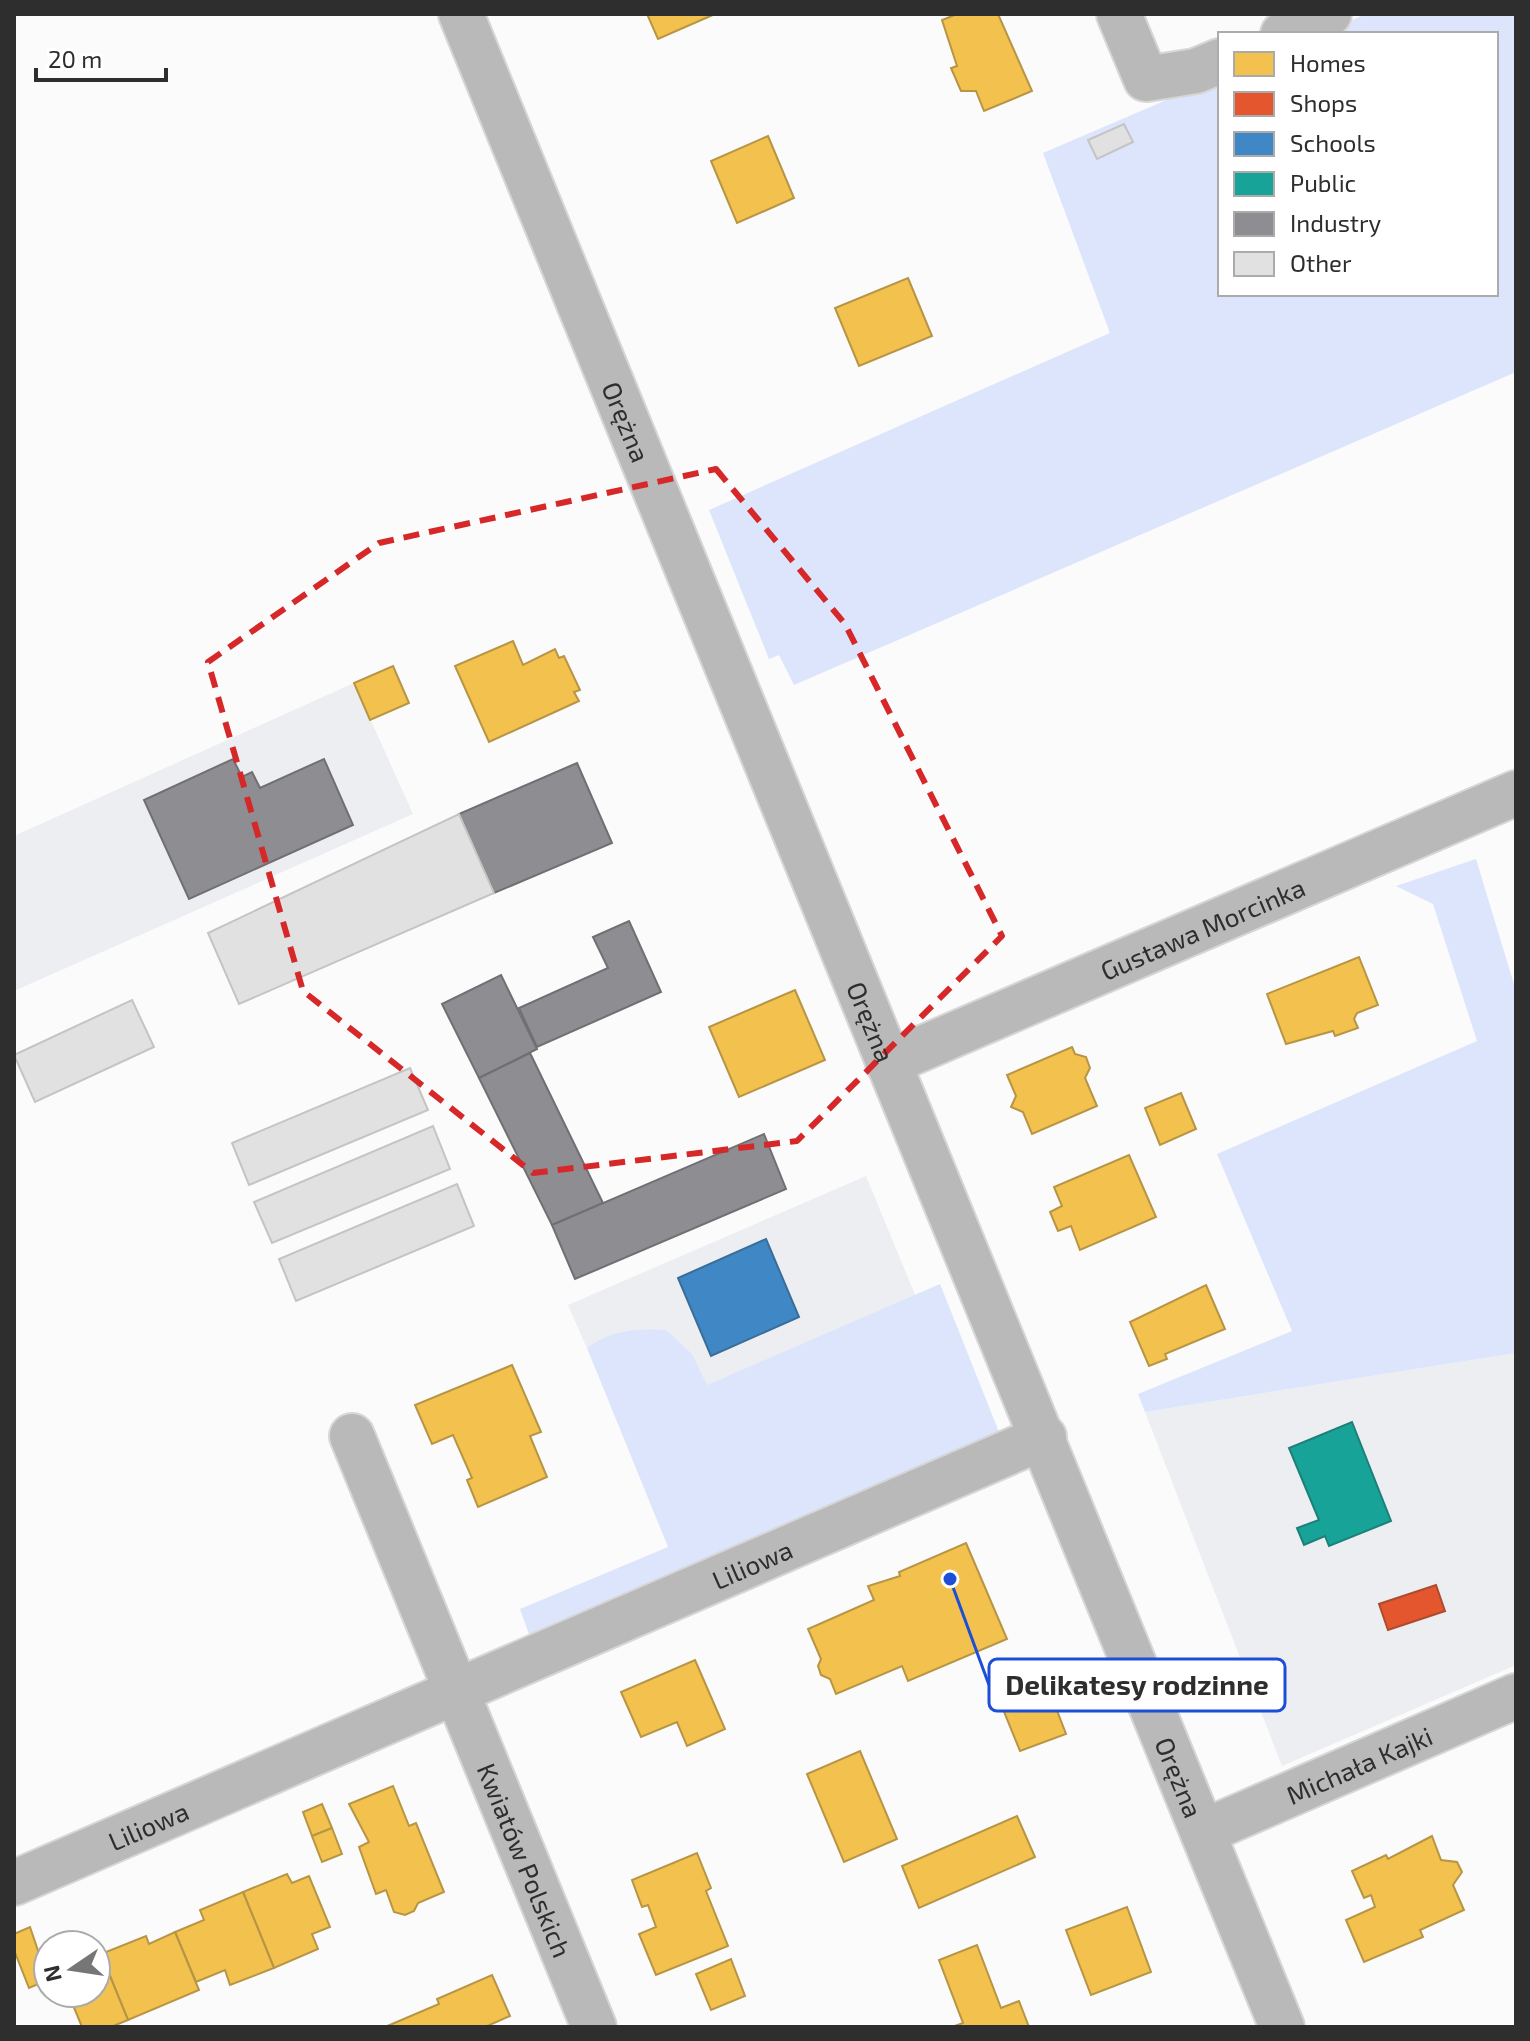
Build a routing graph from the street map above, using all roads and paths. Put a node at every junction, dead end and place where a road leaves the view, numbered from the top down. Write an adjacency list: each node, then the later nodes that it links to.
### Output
1 (461, 14): 7 (street, Orężna)
2 (1119, 14): 5 (street)
3 (1329, 14): 4 (street)
4 (1288, 32)
5 (1218, 62)
6 (1516, 793): 7 (street, Gustawa Morcinka)
7 (888, 1063): 9 (street, Orężna)
8 (352, 1436): 10 (street)
9 (1044, 1437): 10 (street, Liliowa); 12 (street, Orężna)
10 (459, 1690): 13 (street, Liliowa); 14 (street, Kwiatów Polskich)
11 (1516, 1696): 12 (street, Michała Kajki)
12 (1203, 1832): 15 (street, Orężna)
13 (14, 1883)
14 (594, 2027)
15 (1282, 2027)

